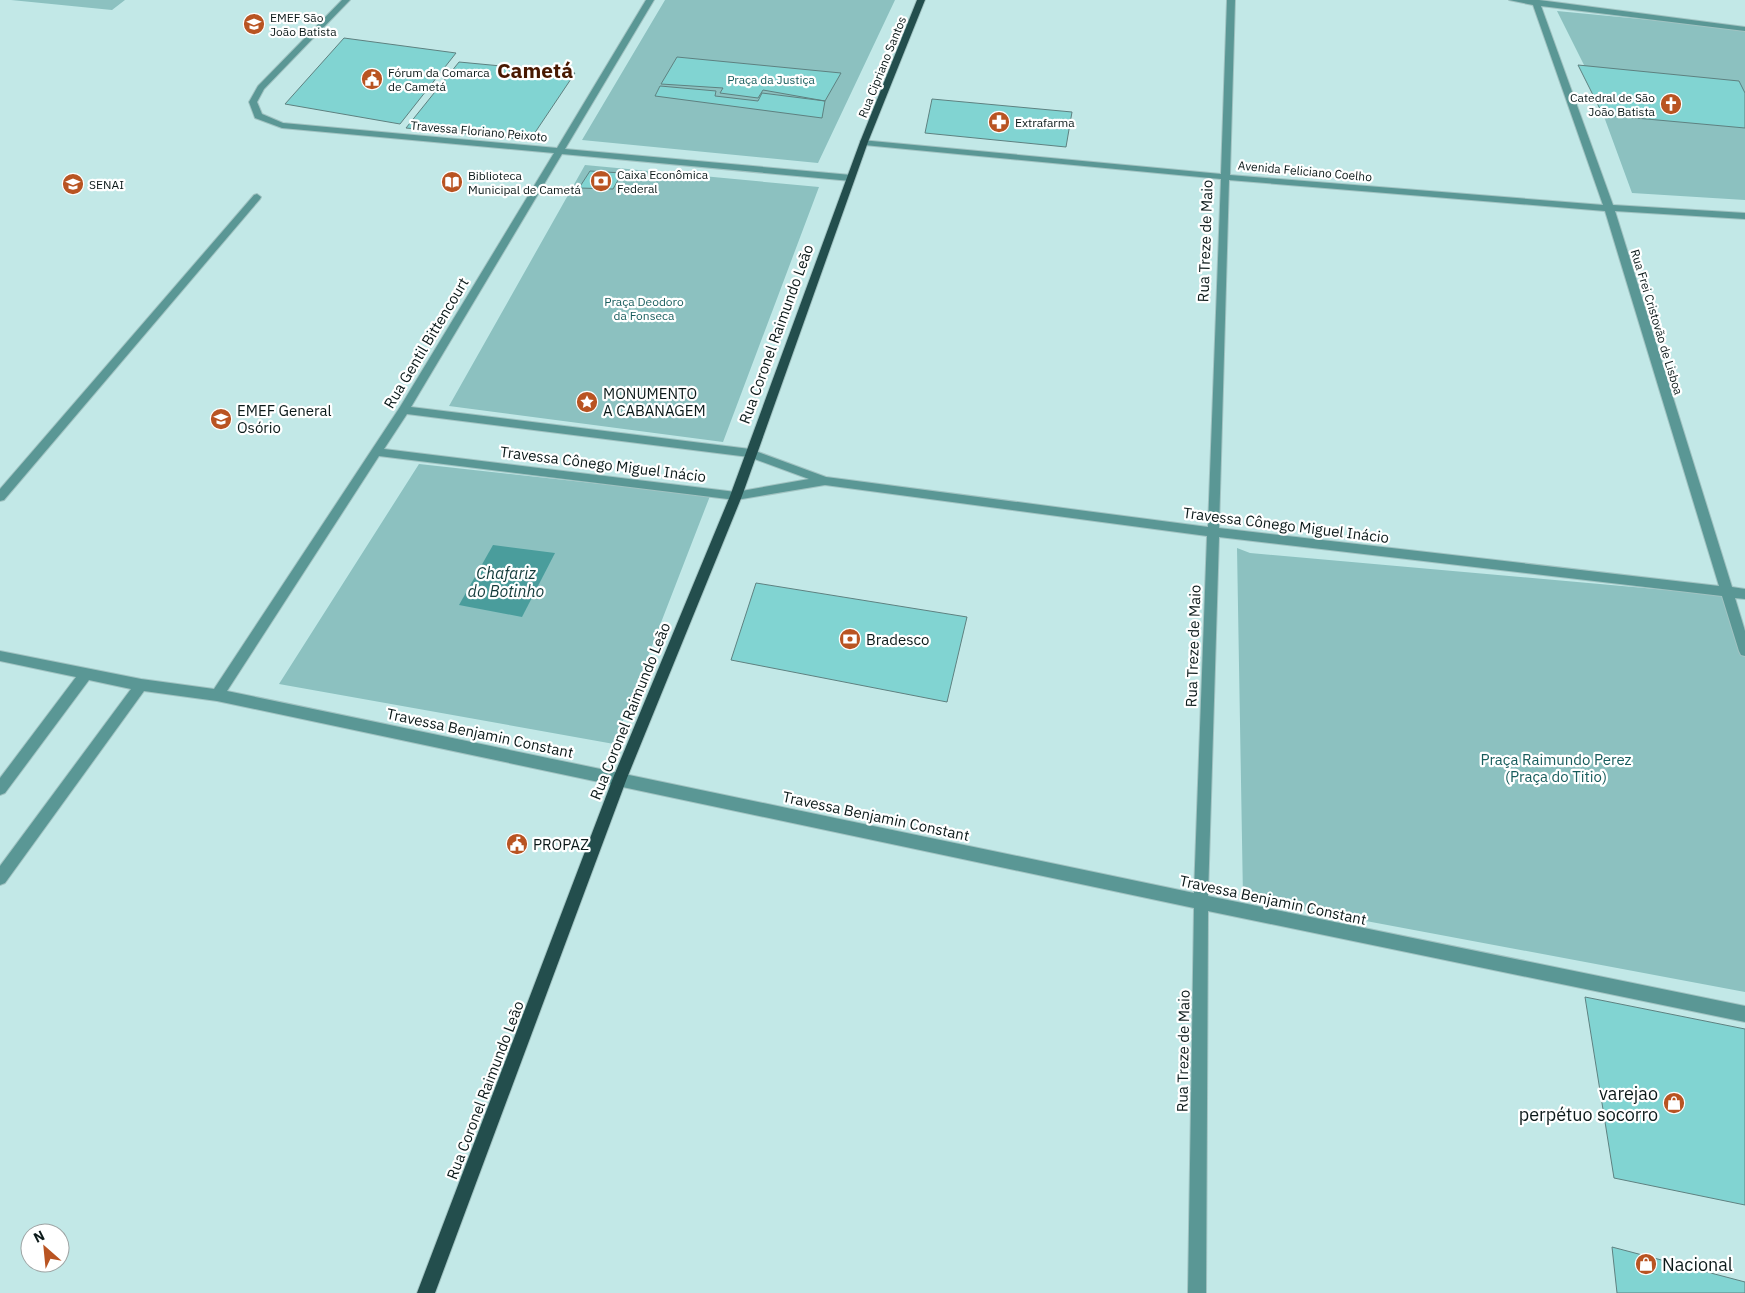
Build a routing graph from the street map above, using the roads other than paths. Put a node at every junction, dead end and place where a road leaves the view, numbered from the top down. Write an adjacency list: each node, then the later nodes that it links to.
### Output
1 (346, 0): 9 (street, Travessa Floriano Peixoto)
2 (650, 0): 9 (street, Rua Gentil Bittencourt)
3 (921, 0): 8 (main road, Rua Cipriano Santos)
4 (1231, 0): 10 (street, Rua Treze de Maio)
5 (1513, 0): 6 (street)
6 (1535, 1): 7 (street); 13 (street, Rua Frei Cristovão de Lisboa)
7 (1745, 29)
8 (864, 142): 10 (street, Avenida Feliciano Coelho); 11 (main road, Rua Coronel Raimundo Leão)
9 (560, 151): 11 (street, Travessa Floriano Peixoto); 15 (street, Rua Gentil Bittencourt)
10 (1223, 177): 13 (street, Avenida Feliciano Coelho); 21 (street, Rua Treze de Maio)
11 (851, 178): 17 (main road, Rua Coronel Raimundo Leão)
12 (257, 197): 20 (street)
13 (1609, 208): 14 (street, Avenida Feliciano Coelho); 22 (street, Rua Frei Cristovão de Lisboa)
14 (1745, 216)
15 (404, 410): 16 (street, Rua Gentil Bittencourt); 17 (street, Travessa Cônego Miguel Inácio)
16 (377, 452): 19 (street, Travessa Cônego Miguel Inácio); 28 (street, Rua Gentil Bittencourt)
17 (750, 452): 18 (street, Travessa Cônego Miguel Inácio); 19 (main road, Rua Coronel Raimundo Leão)
18 (825, 481): 19 (street, Travessa Cônego Miguel Inácio); 21 (street, Travessa Cônego Miguel Inácio)
19 (736, 496): 29 (main road, Rua Coronel Raimundo Leão)
20 (0, 497)
21 (1214, 532): 22 (street, Travessa Cônego Miguel Inácio); 32 (street, Rua Treze de Maio)
22 (1726, 592): 23 (street, Travessa Cônego Miguel Inácio); 24 (street, Rua Frei Cristovão de Lisboa)
23 (1745, 594)
24 (1745, 651)
25 (0, 656): 26 (street, Travessa Benjamin Constant)
26 (86, 674): 27 (street, Travessa Benjamin Constant); 30 (street)
27 (141, 685): 28 (street, Travessa Benjamin Constant); 31 (street)
28 (217, 695): 29 (street, Travessa Benjamin Constant)
29 (620, 778): 32 (street, Travessa Benjamin Constant); 34 (main road, Rua Coronel Raimundo Leão)
30 (0, 789)
31 (0, 878)
32 (1201, 902): 33 (street, Travessa Benjamin Constant); 35 (street, Rua Treze de Maio)
33 (1745, 1014)
34 (426, 1293)
35 (1197, 1293)

